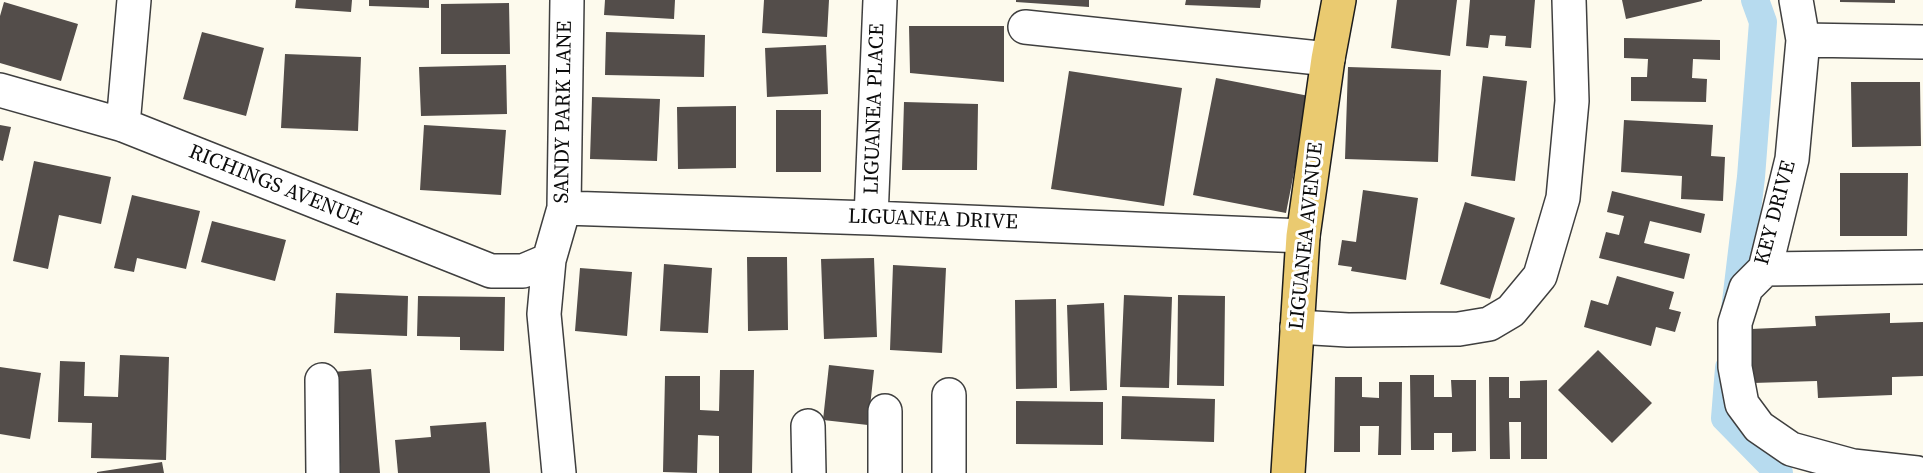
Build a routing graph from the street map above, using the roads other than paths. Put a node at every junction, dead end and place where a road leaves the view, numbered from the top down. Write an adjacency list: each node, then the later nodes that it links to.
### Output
1 (134, 0): 12 (street)
2 (567, 0): 13 (street, SANDY PARK LANE)
3 (880, 0): 14 (street, LIGUANEA PLACE)
4 (1339, 0): 10 (main road, LIGUANEA AVENUE)
5 (1569, 0): 19 (street)
6 (1796, 0): 8 (street, KEY DRIVE)
7 (1025, 27): 10 (street)
8 (1803, 40): 9 (street); 18 (street, KEY DRIVE)
9 (1923, 42)
10 (1328, 59): 15 (main road, LIGUANEA AVENUE)
11 (0, 90): 12 (street, RICHINGS AVENUE)
12 (123, 125): 16 (street, RICHINGS AVENUE)
13 (564, 208): 14 (street, LIGUANEA DRIVE); 16 (street, SANDY PARK LANE)
14 (871, 218): 15 (street, LIGUANEA DRIVE)
15 (1303, 236): 19 (main road, LIGUANEA AVENUE)
16 (549, 260): 25 (street, SANDY PARK LANE)
17 (1923, 267): 18 (street)
18 (1765, 269): 30 (street, KEY DRIVE)
19 (1297, 327): 29 (main road, LIGUANEA AVENUE)
20 (322, 380): 24 (street)
21 (949, 395): 28 (street)
22 (885, 411): 27 (street)
23 (808, 426): 26 (street)
24 (323, 473)
25 (560, 473)
26 (809, 473)
27 (885, 473)
28 (949, 473)
29 (1288, 473)
30 (1917, 473)

